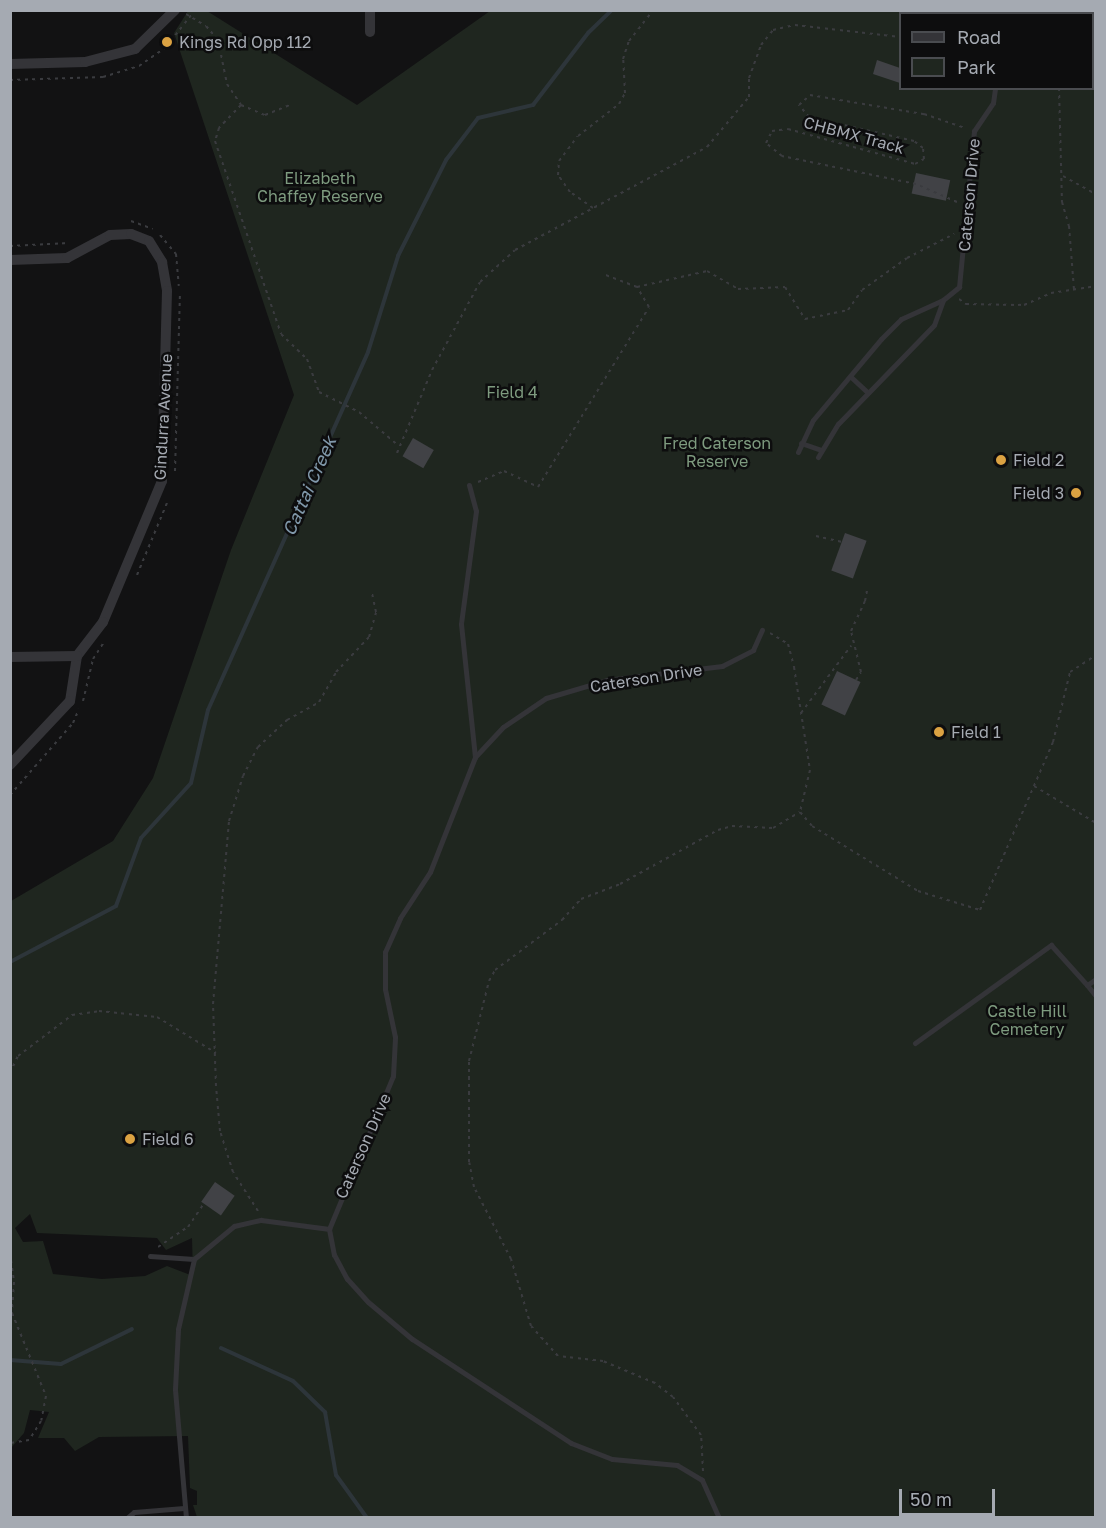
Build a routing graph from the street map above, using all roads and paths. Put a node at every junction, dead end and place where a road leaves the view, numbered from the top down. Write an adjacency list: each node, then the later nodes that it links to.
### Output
1 (175, 10): 7 (street)
2 (180, 10): 11 (path)
3 (370, 10): 5 (street)
4 (653, 10): 16 (path)
5 (370, 32)
6 (899, 37): 16 (path)
7 (10, 63)
8 (995, 90): 12 (lane, Caterson Drive)
9 (1059, 90): 13 (path)
10 (292, 104): 11 (path)
11 (241, 105): 31 (path)
12 (974, 131): 15 (lane, Caterson Drive); 15 (path, CHBMX Track)
13 (1063, 176): 14 (path); 25 (path)
14 (1095, 194)
15 (966, 205): 18 (lane, Caterson Drive)
16 (593, 208): 31 (path)
17 (124, 222): 36 (path)
18 (963, 229): 24 (path); 26 (lane, Caterson Drive)
19 (70, 243): 20 (path)
20 (10, 246)
21 (10, 260): 48 (street, Gindurra Avenue)
22 (603, 274): 24 (path)
23 (1095, 286): 25 (path)
24 (637, 287): 37 (path)
25 (1074, 289): 26 (path)
26 (952, 294): 27 (lane)
27 (943, 300): 28 (lane); 29 (lane)
28 (851, 377): 29 (lane); 30 (lane)
29 (868, 393): 32 (lane)
30 (801, 443): 32 (lane); 33 (lane)
31 (399, 446): 34 (path)
32 (821, 450): 35 (lane)
33 (798, 452)
34 (397, 453)
35 (818, 457)
36 (173, 478)
37 (469, 486): 52 (lane)
38 (168, 498): 41 (path)
39 (816, 536): 40 (path)
40 (842, 542)
41 (133, 583)
42 (868, 586): 46 (path)
43 (372, 593): 62 (path)
44 (762, 630): 51 (path); 52 (lane, Caterson Drive)
45 (108, 636): 55 (path)
46 (852, 646): 50 (path); 51 (path)
47 (1095, 655): 54 (path)
48 (77, 656): 49 (street); 53 (street)
49 (10, 657)
50 (856, 680)
51 (801, 713): 56 (path)
52 (475, 757): 66 (lane, Caterson Drive)
53 (10, 765)
54 (1034, 786): 56 (path); 57 (path)
55 (10, 795)
56 (800, 812): 73 (path)
57 (1095, 823)
58 (1095, 979): 59 (lane)
59 (1087, 985): 60 (lane); 61 (lane)
60 (1095, 996)
61 (915, 1043)
62 (216, 1053): 63 (path); 65 (path)
63 (10, 1073)
64 (204, 1203): 68 (path)
65 (261, 1220): 66 (lane); 69 (lane)
66 (329, 1229): 73 (lane)
67 (10, 1253): 70 (path)
68 (150, 1256): 69 (lane)
69 (194, 1258): 72 (lane)
70 (10, 1443)
71 (173, 1478): 72 (lane)
72 (180, 1478): 74 (lane)
73 (702, 1480): 77 (lane)
74 (184, 1508): 75 (lane); 76 (lane)
75 (127, 1518)
76 (186, 1518)
77 (719, 1518)

